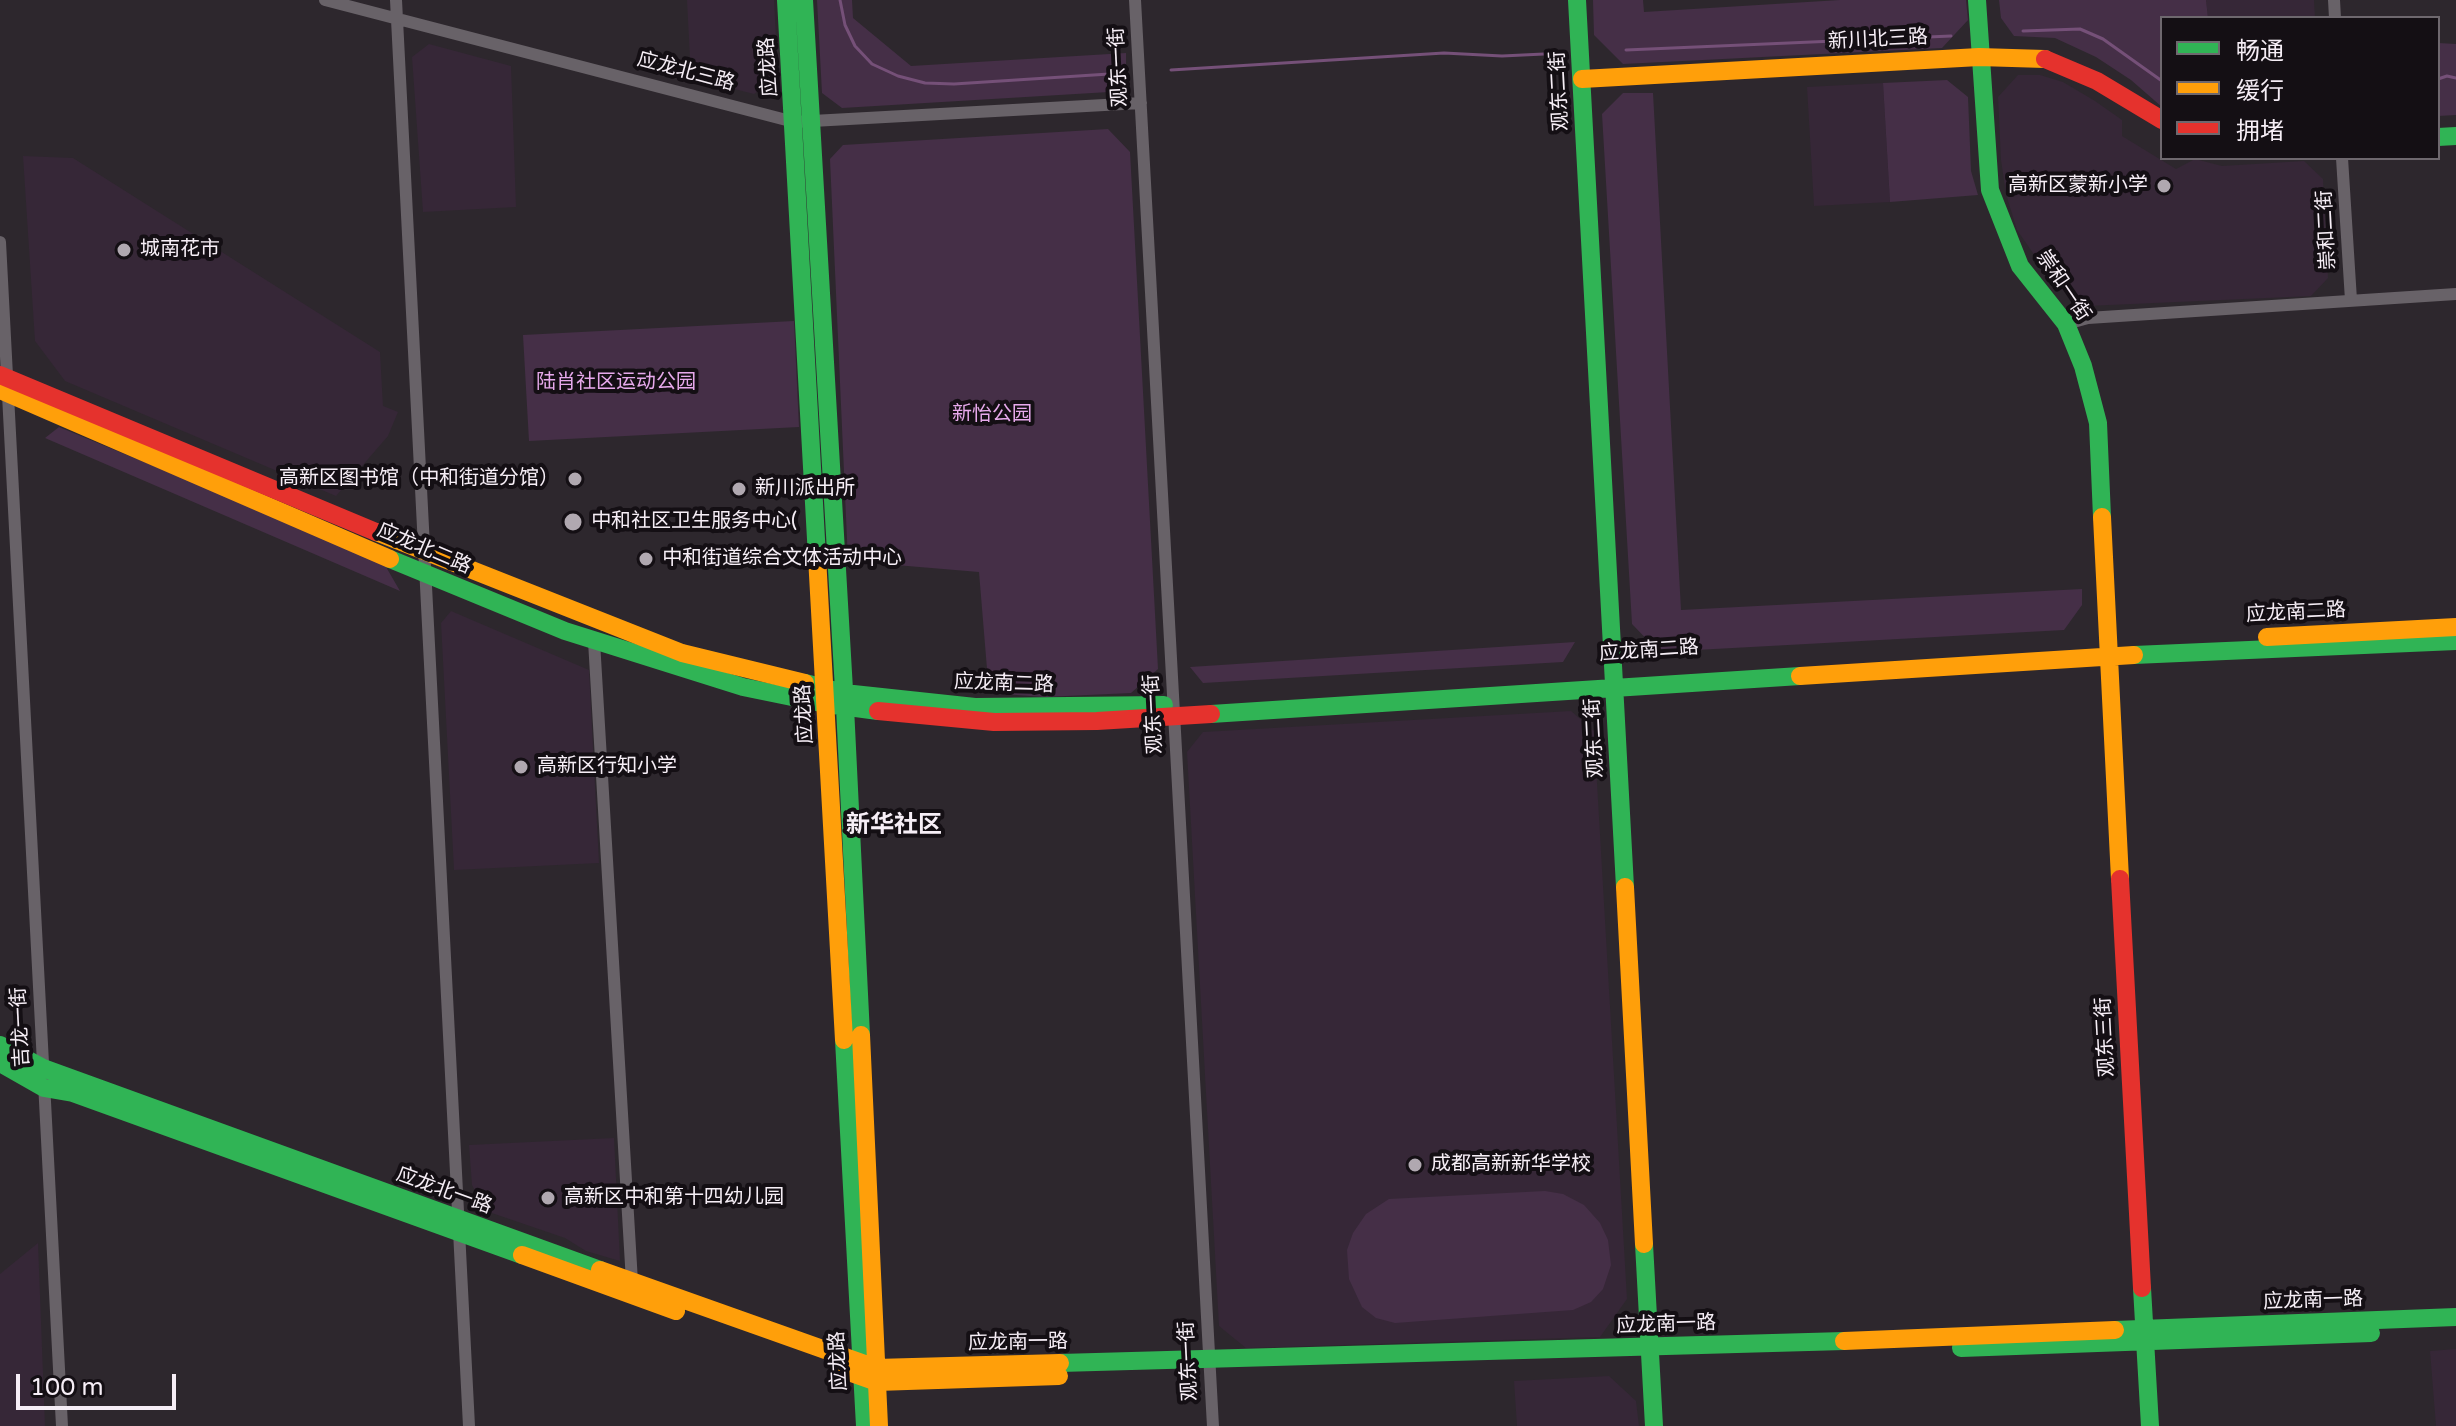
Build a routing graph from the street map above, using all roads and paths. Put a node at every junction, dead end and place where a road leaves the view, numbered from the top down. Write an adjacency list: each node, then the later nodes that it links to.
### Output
1 (325, 0): 8 (street, 应龙北三路)
2 (396, 0): 8 (street)
3 (786, 0): 13 (street, 应龙路)
4 (804, 0): 13 (street, 应龙路)
5 (1135, 0): 11 (street, 观东一街)
6 (1577, 0): 10 (street, 观东二街)
7 (1977, 0): 9 (street, 崇和一街)
8 (397, 17): 13 (street, 应龙北三路); 20 (street)
9 (1979, 57): 10 (street, 新川北三路); 12 (street, 新川北三路); 18 (street, 崇和一街)
10 (1582, 79): 26 (street, 观东二街)
11 (1141, 103): 13 (street, 应龙北三路); 29 (street, 观东一街)
12 (2160, 119)
13 (803, 122): 27 (street, 应龙路); 28 (street, 应龙路)
14 (2342, 160): 17 (street, 崇和二街)
15 (0, 242): 19 (street, 吉龙一街)
16 (2456, 294): 17 (street)
17 (2351, 300): 18 (street)
18 (2066, 324): 25 (street, 崇和一街)
19 (4, 384): 20 (street, 应龙北二路); 21 (street, 应龙北二路); 32 (street, 吉龙一街)
20 (423, 552): 21 (street); 27 (street, 应龙北二路)
21 (424, 574): 23 (street, 应龙北二路); 34 (street)
22 (2456, 627): 25 (street, 应龙南二路)
23 (594, 641): 27 (street, 应龙北二路); 35 (street)
24 (2456, 641): 25 (street, 应龙南二路)
25 (2108, 650): 26 (street, 应龙南二路); 38 (street, 观东三街)
26 (1614, 681): 29 (street, 应龙南二路); 39 (street, 观东二街)
27 (826, 696): 28 (street, 应龙北二路); 41 (street, 应龙路)
28 (845, 700): 29 (street, 应龙南二路); 41 (street, 应龙路)
29 (1174, 711): 40 (street, 观东一街)
30 (0, 1045): 32 (street, 应龙北一路)
31 (0, 1063): 33 (street, 应龙北一路)
32 (43, 1068): 33 (street, 吉龙一街); 34 (street, 应龙北一路)
33 (44, 1088): 34 (street, 应龙北一路); 42 (street, 吉龙一街)
34 (459, 1228): 35 (street, 应龙北一路); 41 (street, 应龙北一路); 43 (street)
35 (632, 1282): 41 (street, 应龙北一路)
36 (2456, 1317): 38 (street, 应龙南一路)
37 (2456, 1329): 38 (street, 应龙南一路)
38 (2145, 1336): 39 (street, 应龙南一路); 48 (street, 观东三街)
39 (1650, 1353): 40 (street, 应龙南一路); 47 (street, 观东二街)
40 (1210, 1366): 41 (street, 应龙南一路); 46 (street, 观东一街)
41 (869, 1373): 44 (street, 应龙路); 45 (street, 应龙路)
42 (62, 1426)
43 (469, 1426)
44 (865, 1426)
45 (879, 1426)
46 (1213, 1426)
47 (1654, 1426)
48 (2150, 1426)

